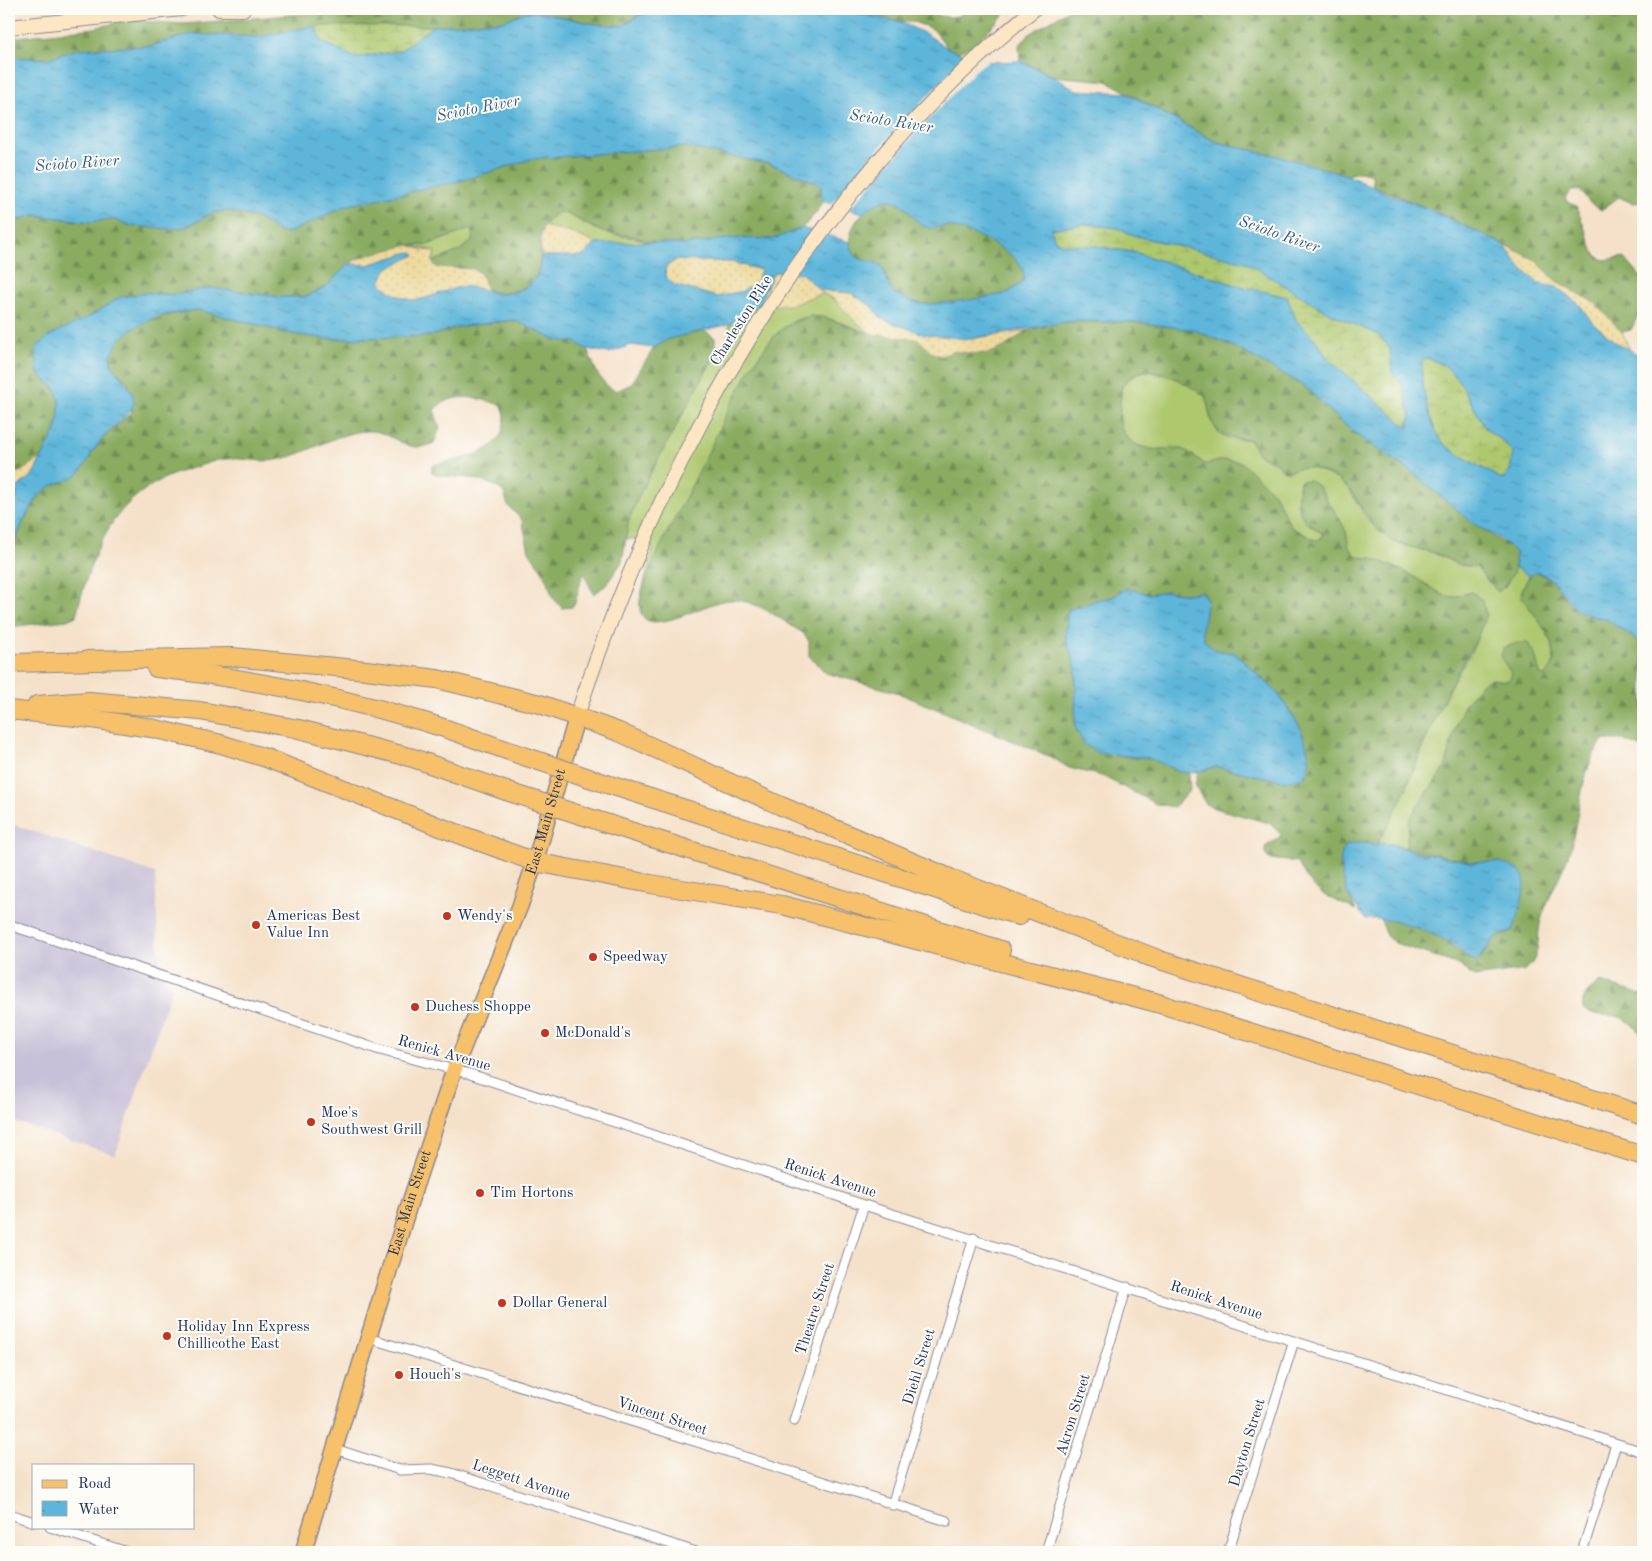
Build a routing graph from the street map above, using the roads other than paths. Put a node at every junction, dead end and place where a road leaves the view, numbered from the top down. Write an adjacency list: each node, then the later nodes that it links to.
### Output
1 (182, 9): 5 (street)
2 (219, 9): 3 (street)
3 (243, 9)
4 (1034, 9): 9 (street, Charleston Pike)
5 (9, 27)
6 (88, 660): 7 (highway); 9 (highway); 12 (highway, bridge)
7 (9, 663)
8 (9, 708): 10 (highway); 13 (highway, bridge)
9 (577, 716): 10 (main road, East Main Street); 12 (highway)
10 (535, 862): 13 (highway); 14 (main road, East Main Street)
11 (10, 925): 14 (street, Renick Avenue)
12 (1155, 958): 15 (highway)
13 (1161, 1004): 16 (highway)
14 (454, 1070): 17 (street, Renick Avenue); 20 (main road, East Main Street)
15 (1643, 1115)
16 (1643, 1156)
17 (864, 1205): 18 (street, Renick Avenue); 22 (street, Theatre Street)
18 (974, 1238): 19 (street, Renick Avenue); 26 (street, Diehl Street)
19 (1127, 1286): 21 (street, Renick Avenue); 34 (street, Akron Street)
20 (370, 1338): 24 (main road, East Main Street); 26 (street, Vincent Street)
21 (1294, 1341): 23 (street, Renick Avenue); 35 (street, Dayton Street)
22 (794, 1421)
23 (1616, 1444): 25 (street, Renick Avenue); 36 (street)
24 (335, 1449): 32 (main road, East Main Street); 33 (street, Leggett Avenue)
25 (1643, 1452)
26 (892, 1504): 29 (street, Vincent Street)
27 (9, 1514): 28 (street)
28 (32, 1521)
29 (947, 1521)
30 (53, 1528): 31 (street)
31 (127, 1552)
32 (303, 1552)
33 (696, 1552)
34 (1046, 1552)
35 (1228, 1552)
36 (1582, 1552)

